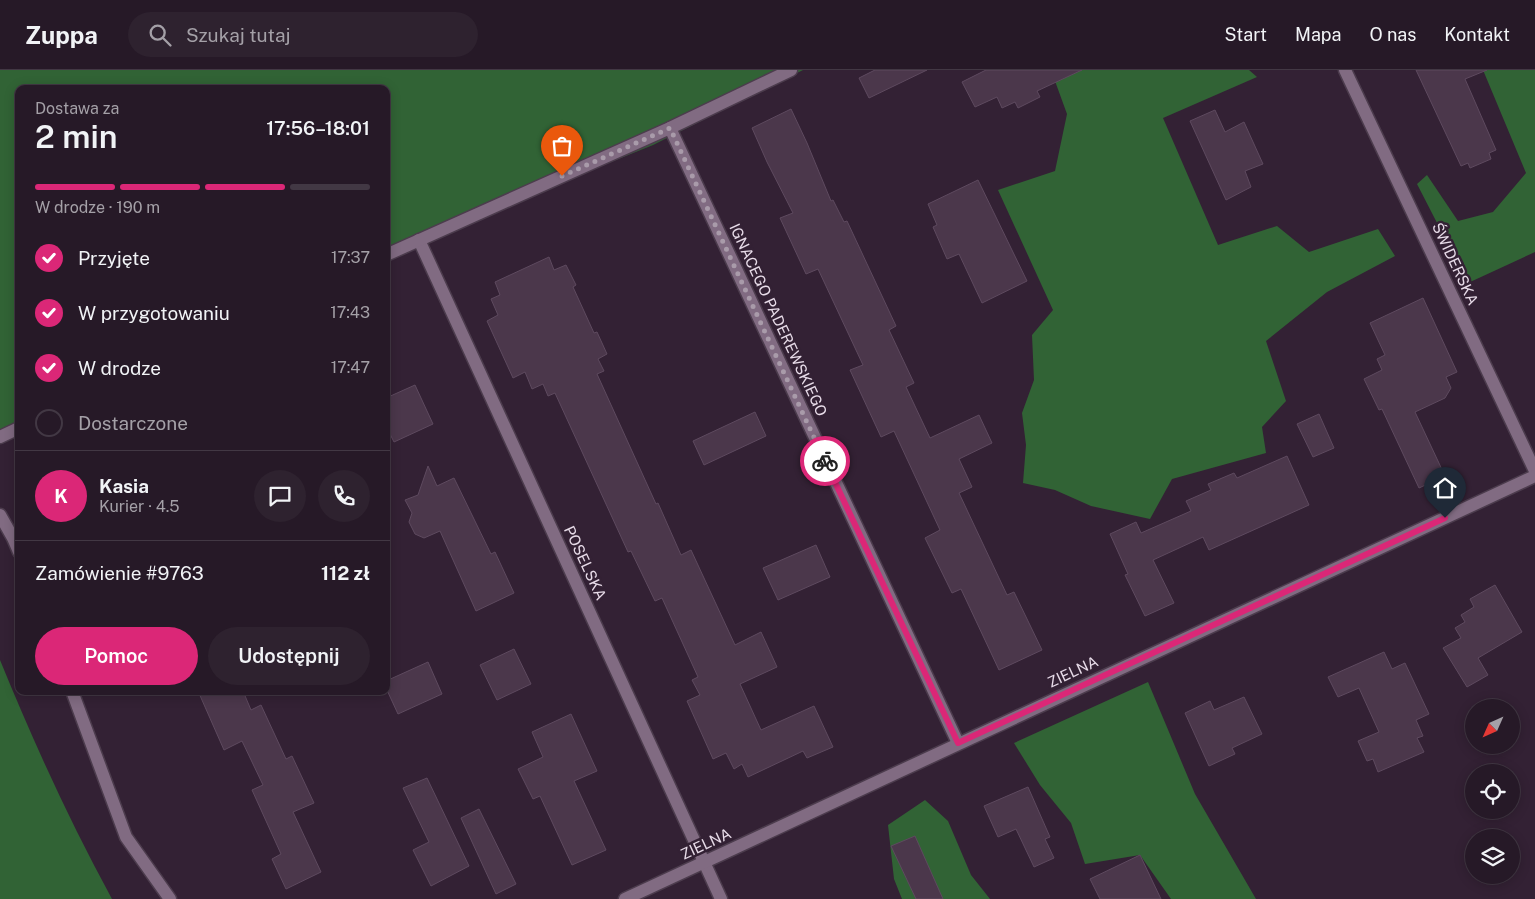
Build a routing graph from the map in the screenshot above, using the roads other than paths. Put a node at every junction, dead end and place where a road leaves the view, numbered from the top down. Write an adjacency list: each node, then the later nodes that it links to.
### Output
1 (791, 70): 3 (street)
2 (1345, 70): 8 (street, ŚWIDERSKA)
3 (670, 128): 4 (street); 13 (street, IGNACEGO PADEREWSKIEGO)
4 (419, 240): 5 (street); 14 (street, POSELSKA)
5 (390, 253)
6 (15, 430): 7 (street)
7 (0, 437)
8 (1535, 471)
9 (1535, 476): 13 (street, ZIELNA)
10 (0, 515): 11 (street)
11 (15, 543)
12 (73, 695): 15 (street)
13 (958, 743): 14 (street, ZIELNA)
14 (705, 863): 16 (street, ZIELNA); 17 (street, POSELSKA)
15 (170, 899)
16 (625, 899)
17 (721, 899)

